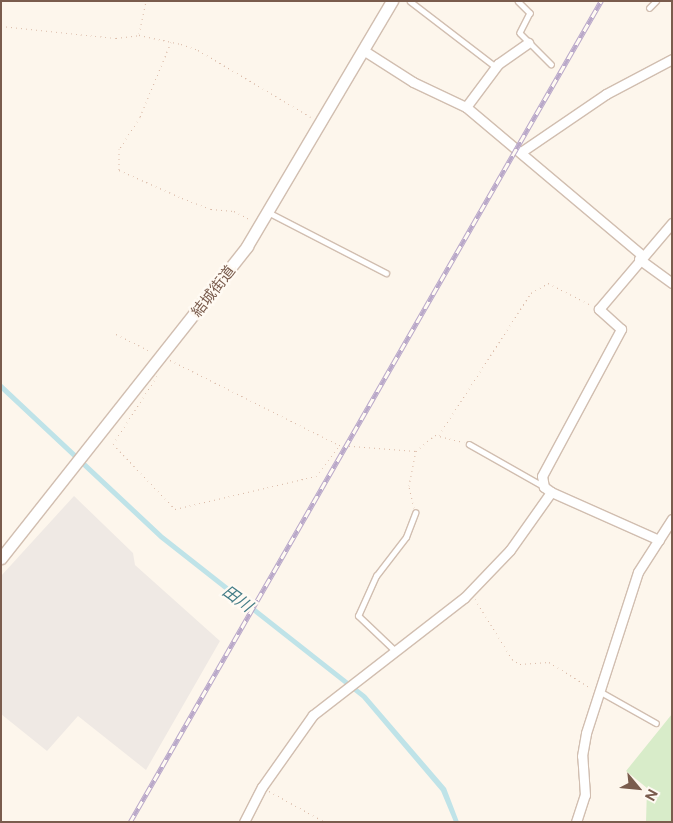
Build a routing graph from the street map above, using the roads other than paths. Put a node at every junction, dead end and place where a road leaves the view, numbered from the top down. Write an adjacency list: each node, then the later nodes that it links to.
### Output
1 (392, 1): 7 (street, 結城街道)
2 (410, 1): 10 (lane)
3 (518, 1): 6 (lane)
4 (656, 1): 5 (lane)
5 (649, 8)
6 (528, 43): 9 (lane); 10 (street)
7 (364, 50): 11 (street); 13 (street, 結城街道)
8 (672, 59): 12 (street)
9 (551, 64)
10 (496, 67): 11 (street)
11 (466, 107): 12 (street)
12 (522, 152): 15 (street)
13 (268, 212): 16 (lane); 23 (street, 結城街道)
14 (672, 223): 15 (street)
15 (641, 257): 17 (street); 19 (street)
16 (386, 273)
17 (672, 283)
18 (469, 444): 19 (lane)
19 (548, 490): 22 (street); 24 (street)
20 (415, 513): 24 (lane)
21 (671, 524): 22 (street)
22 (659, 540): 25 (street)
23 (1, 558)
24 (398, 653): 27 (street)
25 (601, 692): 26 (lane); 28 (street)
26 (656, 723)
27 (244, 822)
28 (576, 822)

